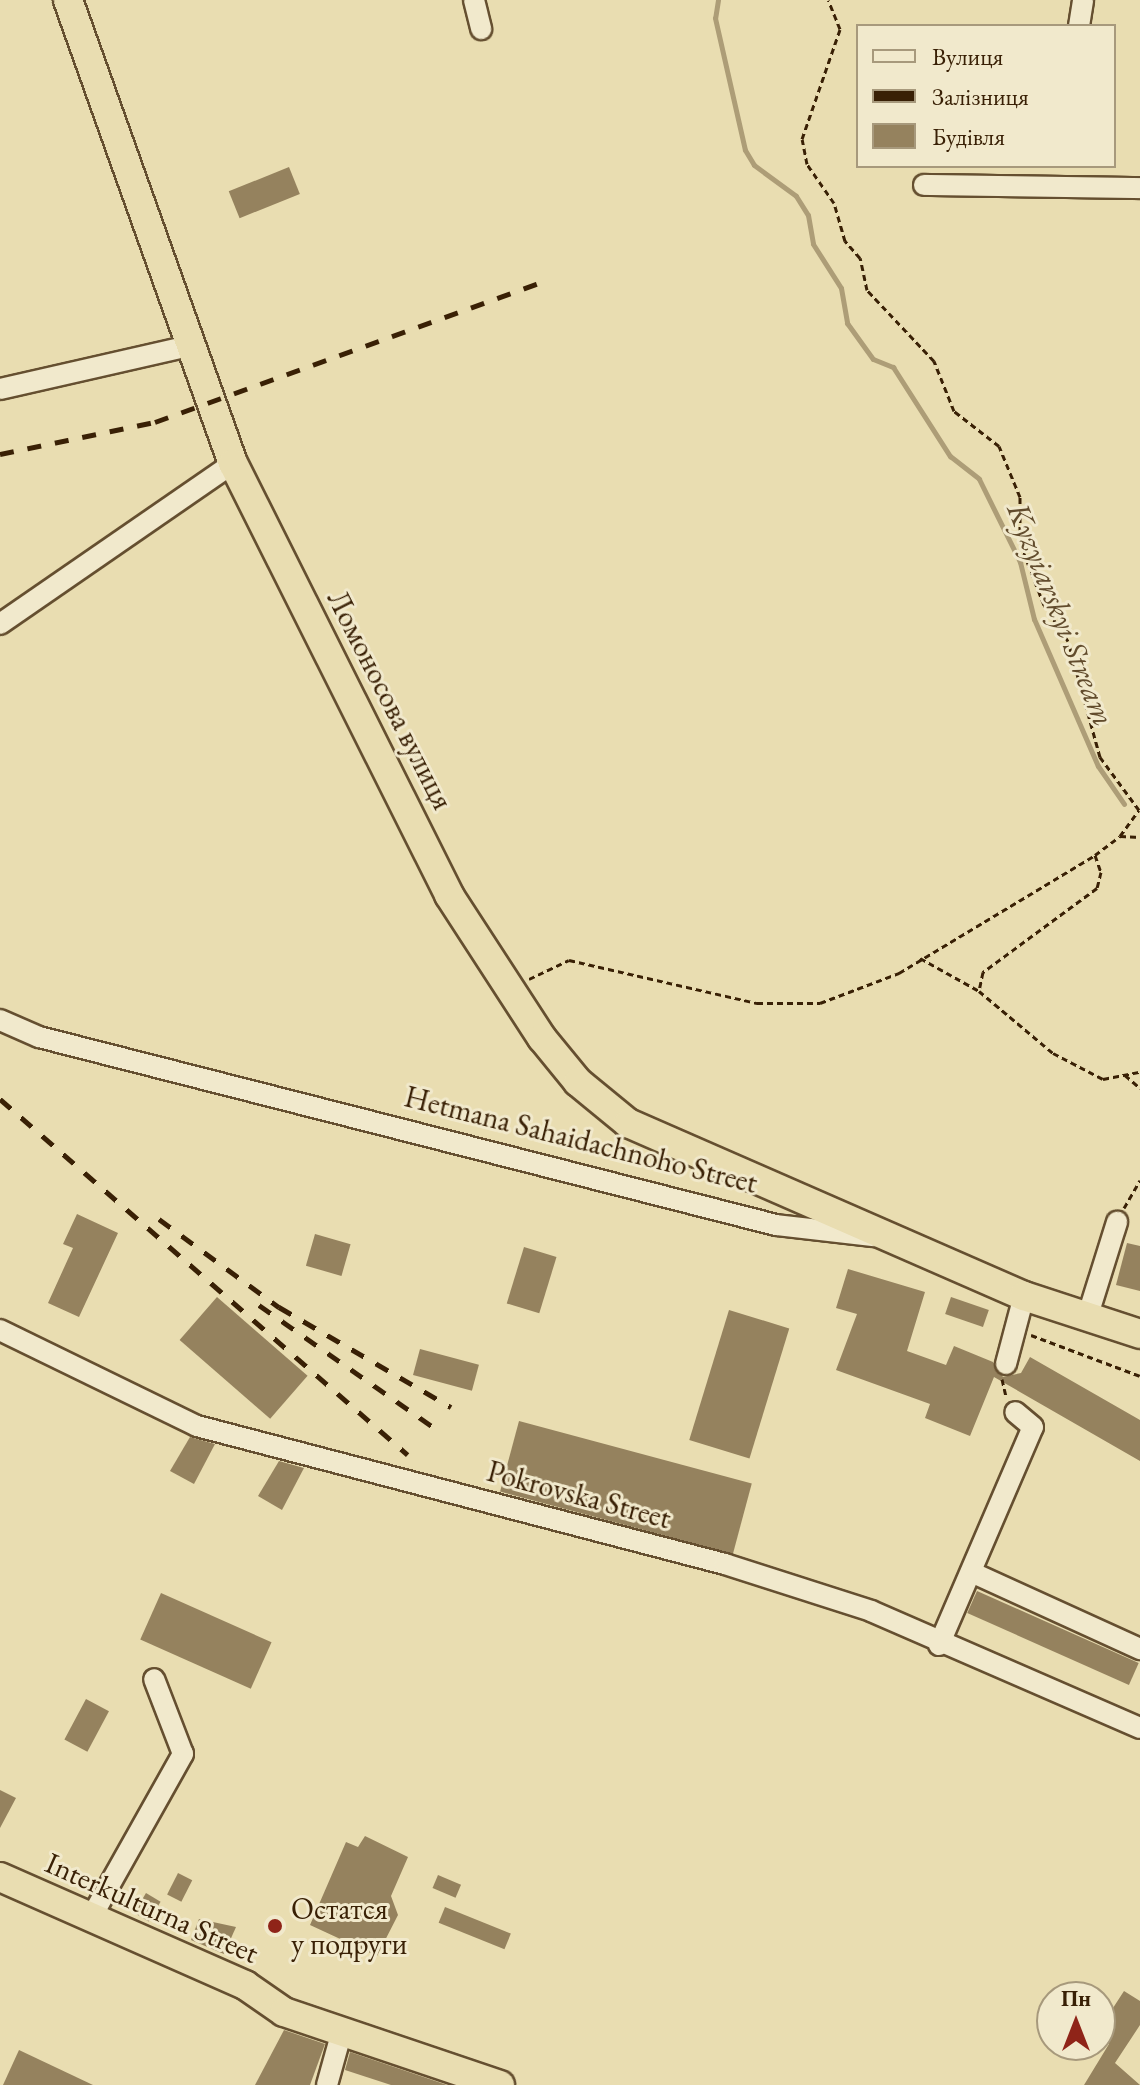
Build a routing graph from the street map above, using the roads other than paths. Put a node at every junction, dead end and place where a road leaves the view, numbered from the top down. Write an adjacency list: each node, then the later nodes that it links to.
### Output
1 (68, 0): 9 (highway, Ломоносова вулиця)
2 (474, 0): 5 (street)
3 (1083, 0): 4 (street)
4 (1079, 24)
5 (481, 29)
6 (1058, 175): 7 (street); 8 (street)
7 (924, 185)
8 (1140, 188)
9 (190, 346): 10 (street); 11 (highway, Ломоносова вулиця)
10 (0, 389)
11 (233, 463): 12 (street); 15 (highway, Ломоносова вулиця)
12 (0, 624)
13 (0, 1020): 15 (street, Hetmana Sahaidachnoho Street)
14 (1117, 1222): 17 (street)
15 (885, 1236): 16 (highway, Hetmana Sahaidachnoho Street)
16 (1024, 1296): 17 (highway, Hetmana Sahaidachnoho Street); 20 (street)
17 (1087, 1318): 19 (highway, Hetmana Sahaidachnoho Street)
18 (0, 1330): 23 (street, Pokrovska Street)
19 (1140, 1334)
20 (1006, 1364)
21 (1015, 1412): 22 (street)
22 (971, 1572): 23 (street); 24 (street)
23 (939, 1645): 26 (street, Pokrovska Street)
24 (1140, 1649)
25 (154, 1679): 28 (street)
26 (1139, 1724)
27 (0, 1877): 28 (highway, Interkulturna Street)
28 (92, 1916): 29 (highway, Interkulturna Street)
29 (342, 2031): 30 (street); 31 (highway, Interkulturna Street)
30 (327, 2085)
31 (500, 2085)

